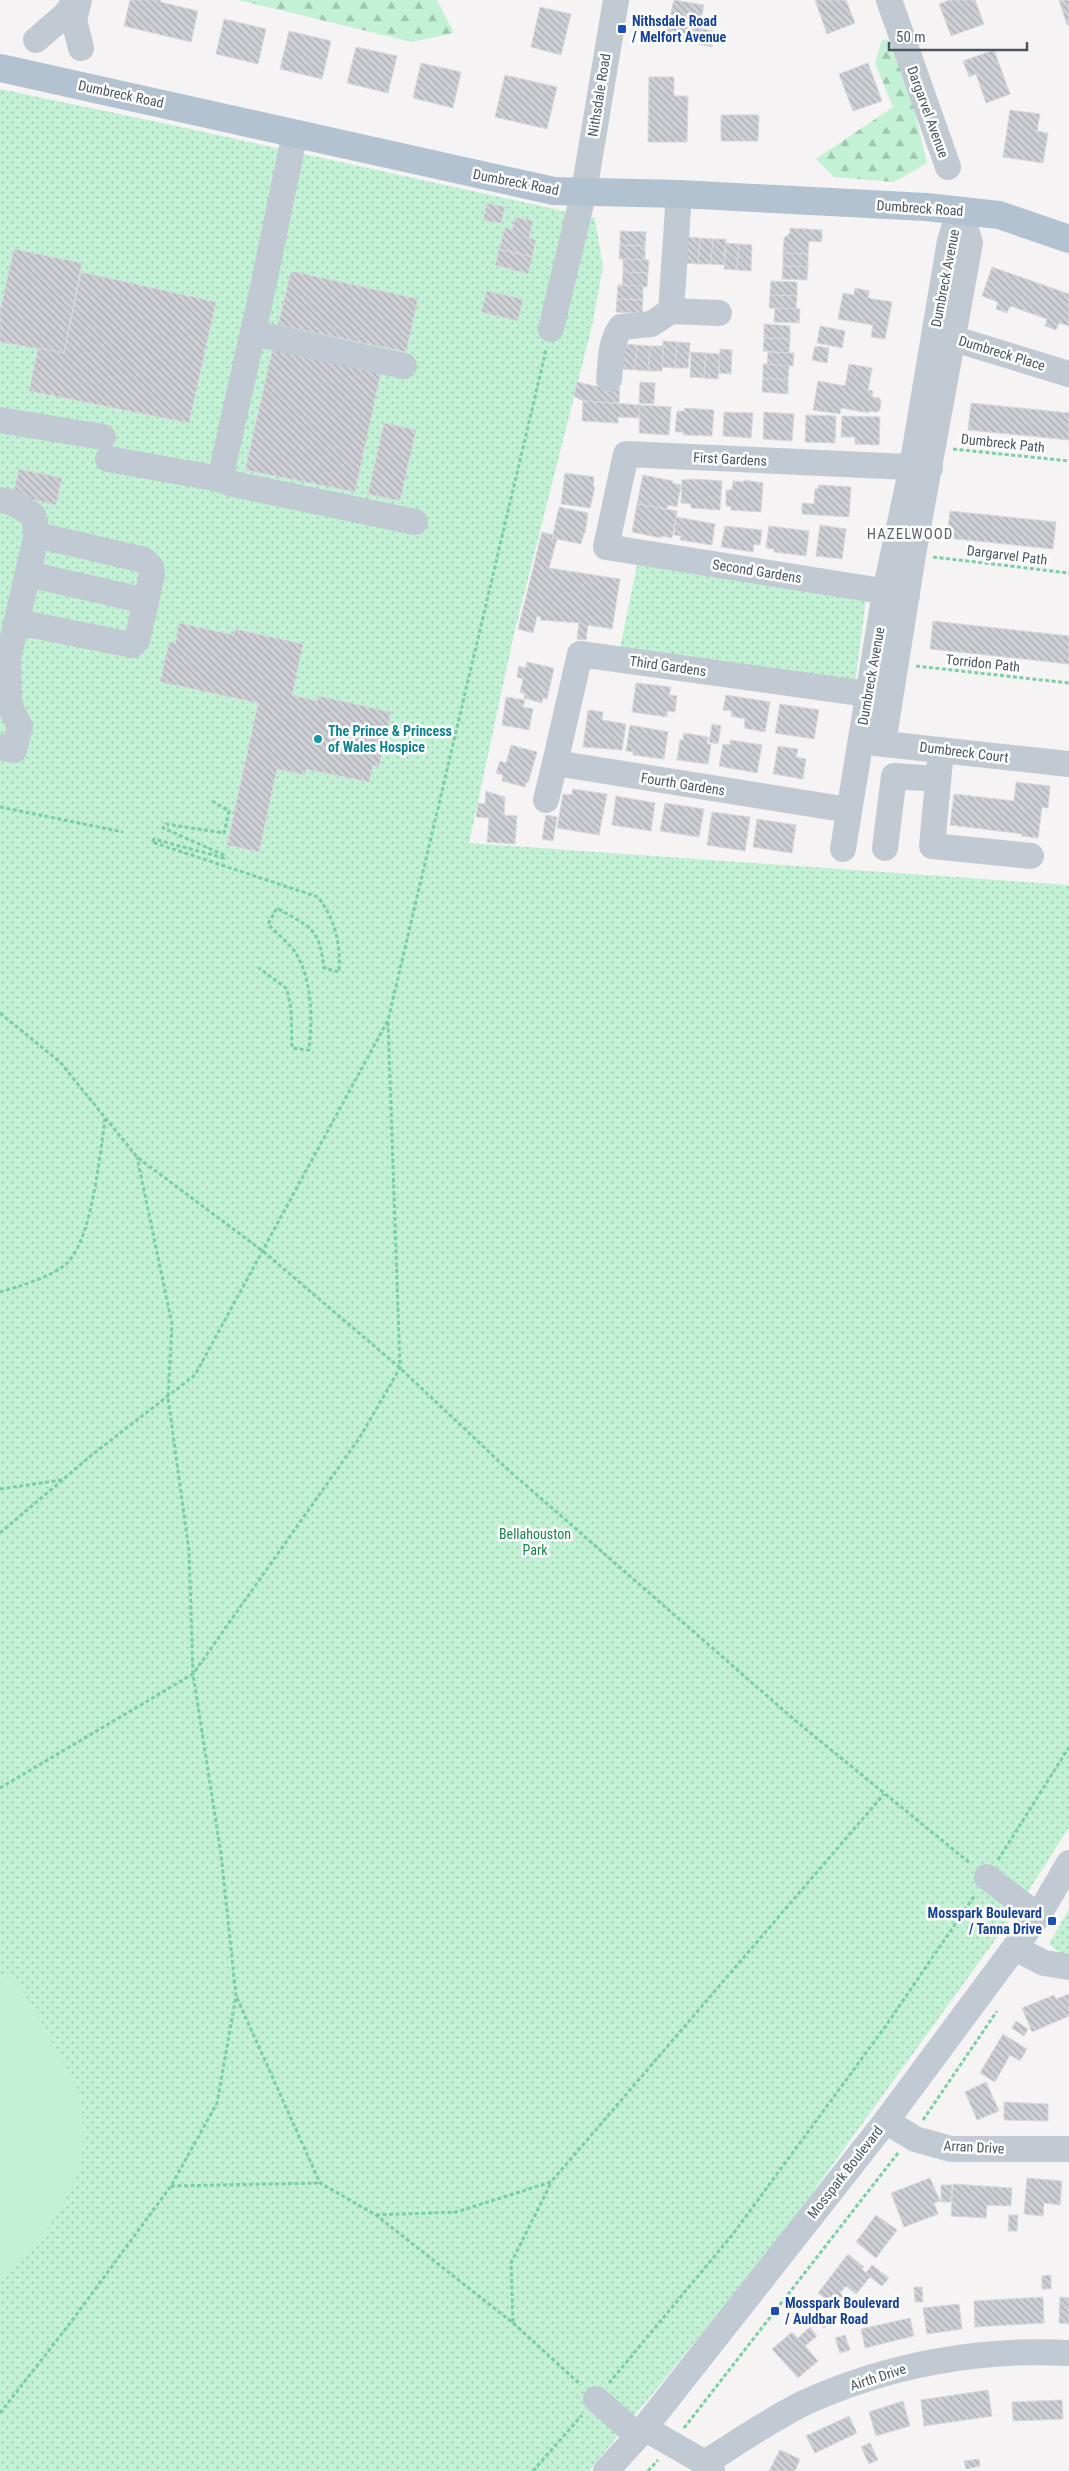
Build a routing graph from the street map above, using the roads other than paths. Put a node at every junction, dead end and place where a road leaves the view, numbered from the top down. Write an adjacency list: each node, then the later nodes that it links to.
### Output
1 (78, 0): 4 (street); 5 (street)
2 (616, 0): 9 (street, Nithsdale Road)
3 (888, 0): 8 (street, Dargarvel Avenue)
4 (36, 40)
5 (81, 48)
6 (0, 68): 7 (main road, Dumbreck Road)
7 (295, 133): 9 (main road, Dumbreck Road); 16 (street)
8 (948, 167)
9 (584, 191): 10 (main road, Dumbreck Road); 15 (street, Nithsdale Road)
10 (679, 194): 11 (main road, Dumbreck Road); 13 (street)
11 (960, 210): 12 (main road, Dumbreck Road); 17 (street, Dumbreck Avenue)
12 (1069, 239)
13 (671, 311): 14 (street); 20 (street)
14 (719, 313)
15 (551, 330)
16 (253, 333): 18 (street); 23 (street)
17 (944, 336): 19 (street, Dumbreck Place); 22 (street, Dumbreck Avenue)
18 (404, 366)
19 (1069, 374)
20 (609, 380)
21 (0, 420): 23 (street)
22 (925, 461): 27 (street, First Gardens); 29 (street, Dumbreck Avenue); 29 (street, Dumbreck Avenue)
23 (220, 479): 25 (street)
24 (0, 500): 26 (street)
25 (415, 522)
26 (37, 536): 28 (street); 30 (street)
27 (606, 547): 29 (street, Second Gardens)
28 (28, 574): 30 (street); 31 (street)
29 (896, 594): 32 (street, Dumbreck Avenue); 33 (street, Dumbreck Avenue)
30 (146, 601): 31 (street)
31 (17, 622): 34 (street)
32 (868, 694): 33 (street, Dumbreck Avenue); 36 (street, Third Gardens)
33 (872, 742): 35 (street, Dumbreck Court); 40 (street, Dumbreck Avenue)
34 (0, 747)
35 (941, 750): 37 (street, Dumbreck Court); 38 (street)
36 (555, 763): 39 (street); 40 (street, Fourth Gardens)
37 (1069, 764)
38 (938, 779): 41 (street); 43 (street)
39 (546, 800)
40 (848, 810): 42 (street, Dumbreck Avenue)
41 (885, 848)
42 (843, 849)
43 (1031, 856)
44 (1069, 1863): 46 (street, Mosspark Boulevard)
45 (987, 1877): 46 (street)
46 (1038, 1916): 47 (street, Mosspark Boulevard)
47 (1015, 1948): 48 (street); 49 (street, Mosspark Boulevard)
48 (1069, 1967)
49 (886, 2121): 50 (street, Arran Drive); 53 (street, Mosspark Boulevard)
50 (1069, 2149)
51 (1069, 2353): 54 (street, Airth Drive)
52 (596, 2399): 53 (street)
53 (641, 2432): 54 (street); 55 (street, Mosspark Boulevard)
54 (709, 2467)
55 (606, 2471)

